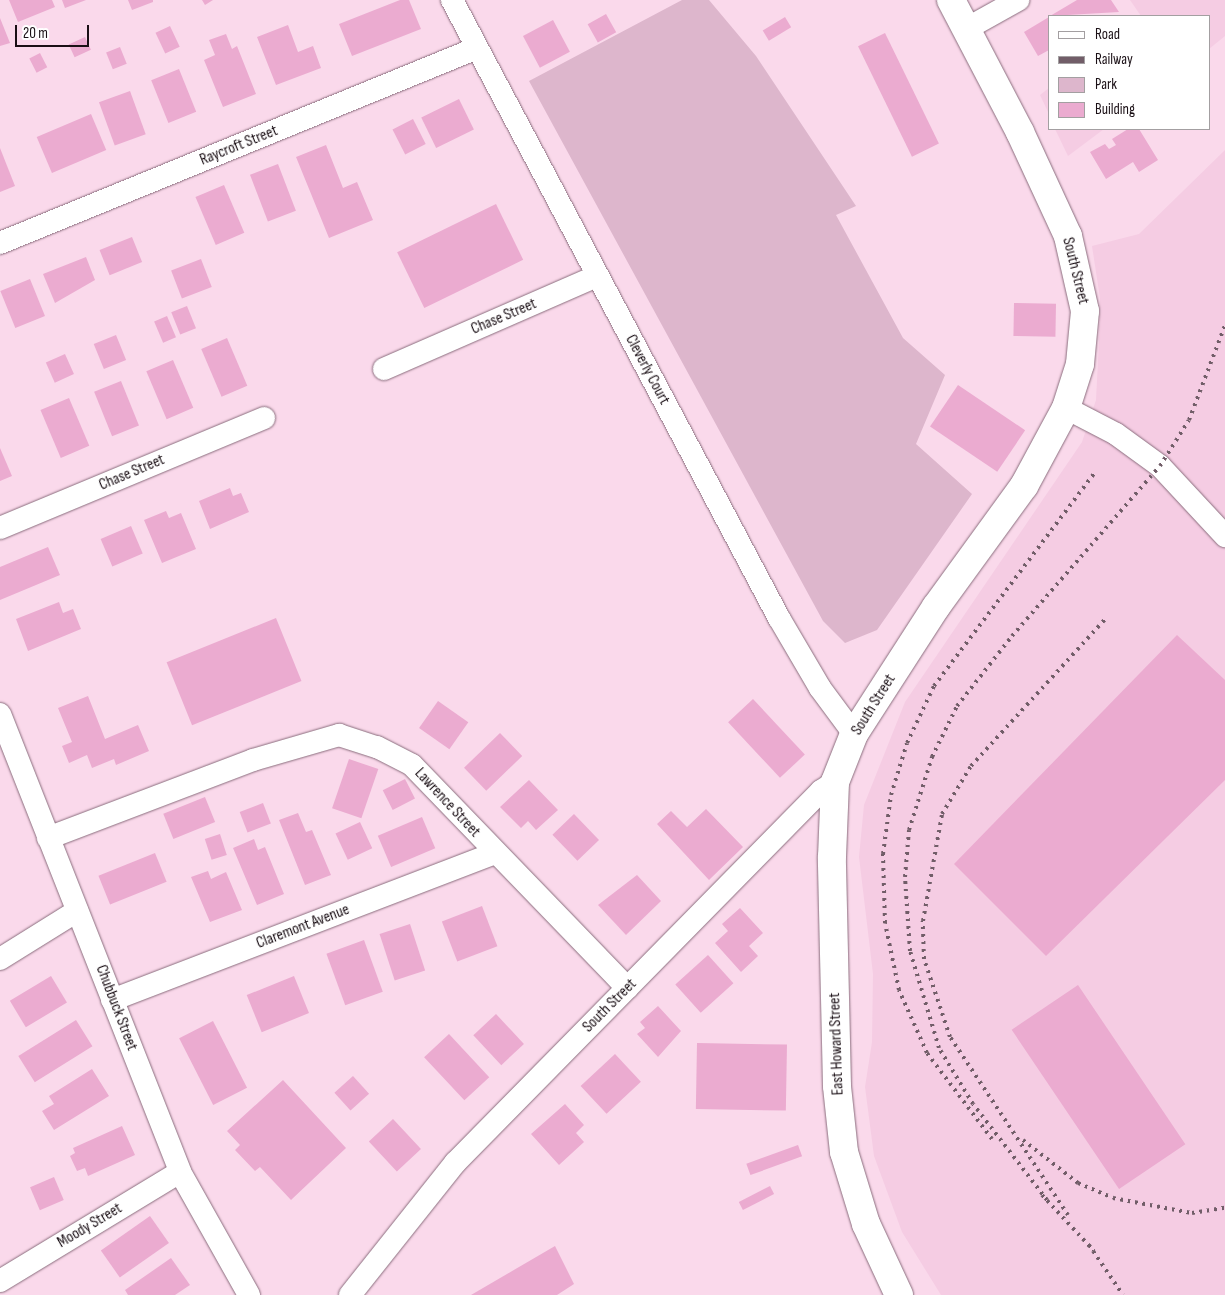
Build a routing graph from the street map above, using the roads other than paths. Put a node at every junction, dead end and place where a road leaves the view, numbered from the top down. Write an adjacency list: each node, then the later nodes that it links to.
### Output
1 (452, 0): 5 (street, Cleverly Court)
2 (950, 0): 4 (main road, South Street)
3 (1018, 0): 4 (street)
4 (966, 29): 9 (main road, South Street)
5 (477, 48): 6 (street, Raycroft Street); 7 (street, Cleverly Court)
6 (0, 243)
7 (597, 276): 8 (street, Chase Street); 14 (street, Cleverly Court)
8 (384, 369)
9 (1066, 408): 12 (street); 14 (main road, South Street)
10 (264, 418): 11 (street, Chase Street)
11 (0, 528)
12 (1225, 536)
13 (2, 722): 16 (street, Chubbuck Street)
14 (854, 734): 15 (main road, South Street)
15 (835, 782): 20 (street, South Street); 26 (main road, East Howard Street)
16 (48, 838): 17 (street, Lawrence Street); 18 (street, Chubbuck Street)
17 (494, 853): 20 (street, Lawrence Street); 21 (street, Claremont Avenue)
18 (77, 911): 19 (street); 21 (street, Chubbuck Street)
19 (0, 959)
20 (627, 988): 25 (street, South Street)
21 (112, 1000): 22 (street, Chubbuck Street)
22 (180, 1172): 23 (street, Moody Street); 24 (street, Chubbuck Street)
23 (0, 1281)
24 (248, 1295)
25 (350, 1295)
26 (899, 1295)

